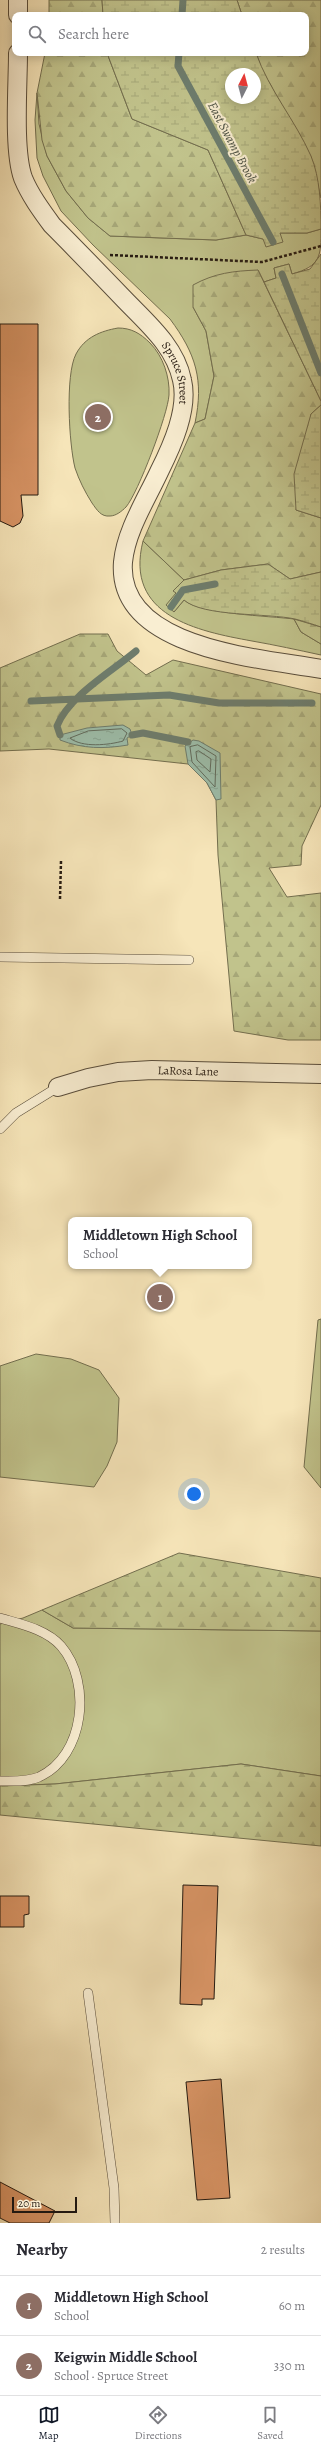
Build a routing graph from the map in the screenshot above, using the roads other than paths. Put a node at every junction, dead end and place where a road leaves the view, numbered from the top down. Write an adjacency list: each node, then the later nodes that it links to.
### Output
1 (18, 0): 2 (street)
2 (18, 12)
3 (18, 56): 4 (street, Spruce Street)
4 (321, 669)
5 (0, 957): 6 (lane)
6 (189, 960)
7 (321, 1074): 8 (street, LaRosa Lane)
8 (58, 1087): 9 (lane)
9 (0, 1129)
10 (0, 1618): 11 (lane)
11 (0, 1781)
12 (88, 1993): 13 (lane)
13 (115, 2223)

